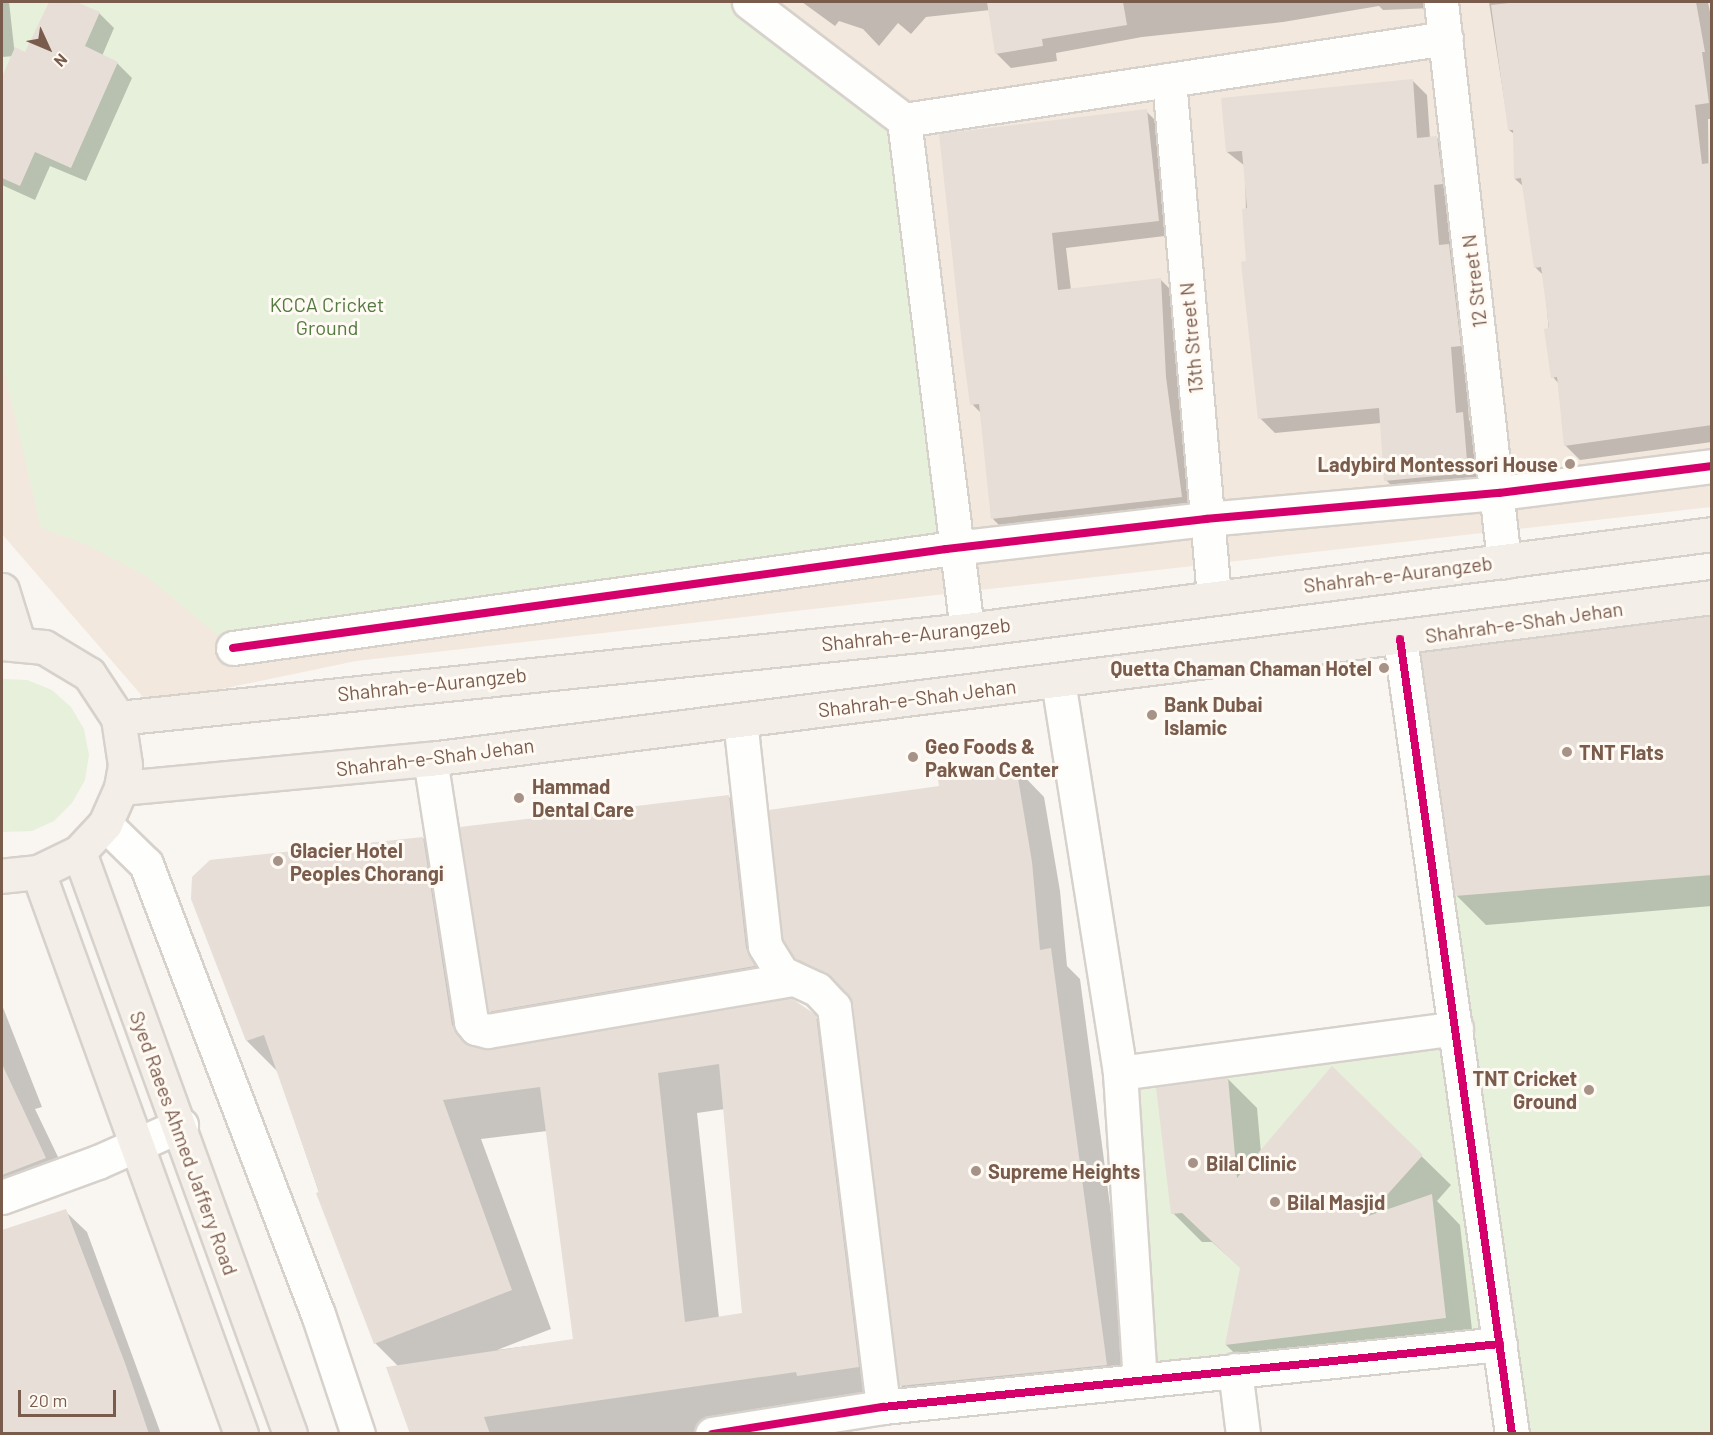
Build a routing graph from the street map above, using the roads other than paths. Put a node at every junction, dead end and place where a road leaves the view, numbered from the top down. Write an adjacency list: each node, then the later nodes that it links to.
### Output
1 (748, 2): 5 (street)
2 (1441, 2): 3 (street, 12 Street N)
3 (1446, 38): 4 (street); 7 (street, 12 Street N)
4 (1169, 80): 5 (street); 8 (street, 13th Street N)
5 (904, 120): 10 (street)
6 (1712, 466): 7 (street)
7 (1499, 493): 8 (street); 11 (street, 12 Street N)
8 (1206, 519): 10 (street); 13 (street, 13th Street N)
9 (1712, 534): 11 (main road, Shahrah-e-Aurangzeb)
10 (956, 550): 15 (street); 18 (street)
11 (1504, 561): 13 (main road, Shahrah-e-Aurangzeb)
12 (2, 590): 17 (main road)
13 (1214, 596): 15 (main road, Shahrah-e-Aurangzeb)
14 (1712, 597): 16 (main road, Shahrah-e-Shah Jehan)
15 (967, 630): 20 (main road, Shahrah-e-Aurangzeb)
16 (1400, 639): 19 (main road, Shahrah-e-Shah Jehan); 29 (street)
17 (10, 643): 20 (main road)
18 (233, 648)
19 (1058, 681): 21 (main road, Shahrah-e-Shah Jehan); 30 (street)
20 (118, 718): 23 (main road)
21 (740, 720): 22 (main road, Shahrah-e-Shah Jehan); 28 (street)
22 (430, 759): 23 (main road, Shahrah-e-Shah Jehan); 28 (street)
23 (121, 788): 24 (main road)
24 (105, 824): 25 (main road); 40 (street)
25 (79, 852): 26 (main road); 31 (main road, Syed Raees Ahmed Jaffery Road)
26 (38, 872): 27 (main road); 32 (main road)
27 (2, 876)
28 (791, 980): 37 (street)
29 (1456, 1028): 30 (street); 34 (street)
30 (1120, 1073): 36 (street)
31 (181, 1125): 32 (street); 39 (main road, Syed Raees Ahmed Jaffery Road)
32 (136, 1146): 33 (street); 38 (main road)
33 (2, 1197)
34 (1500, 1344): 35 (street); 43 (street)
35 (1235, 1370): 36 (street); 42 (street)
36 (1140, 1379): 37 (street)
37 (883, 1407): 41 (street)
38 (241, 1434)
39 (290, 1434)
40 (358, 1434)
41 (712, 1434)
42 (1243, 1434)
43 (1512, 1434)

